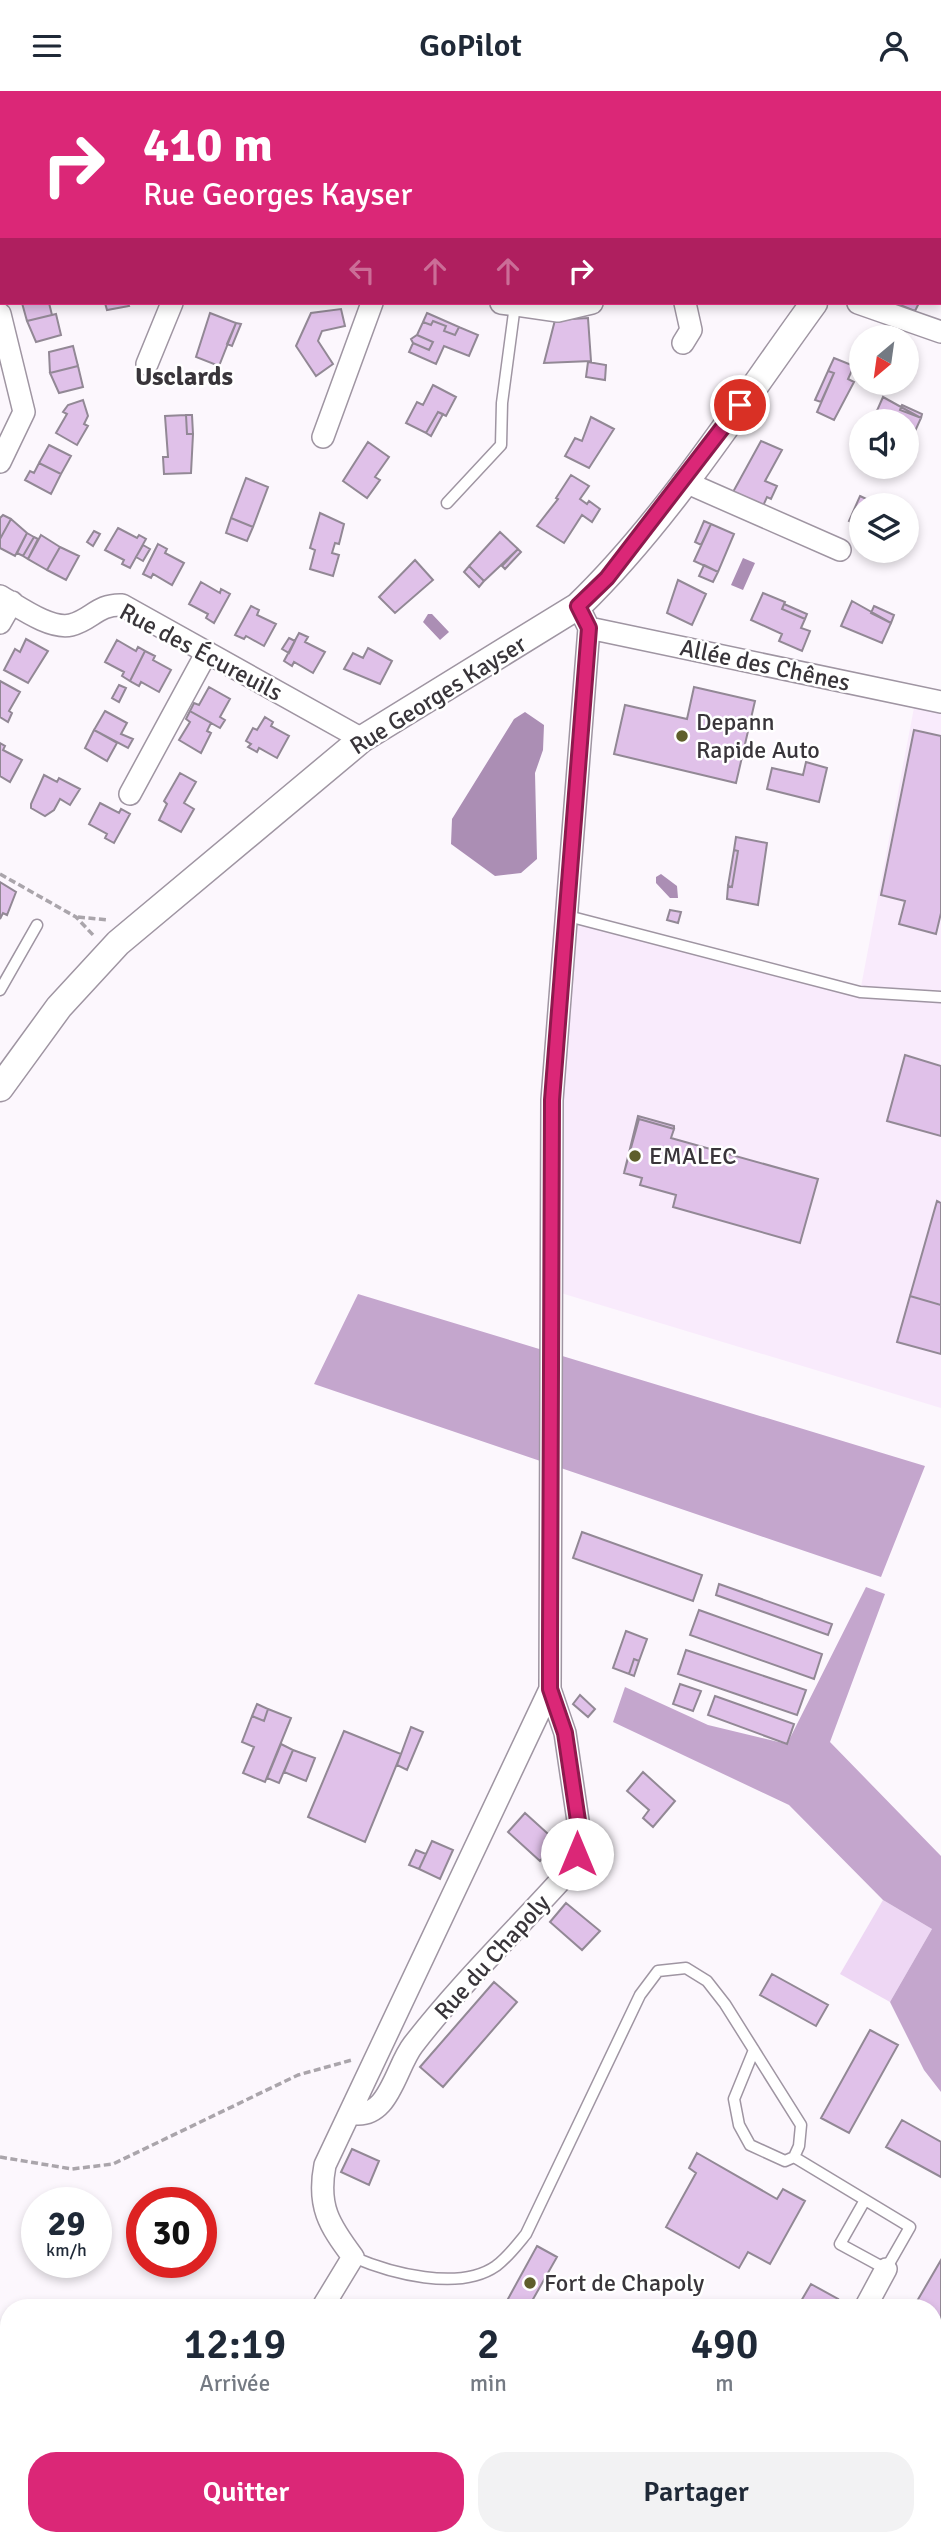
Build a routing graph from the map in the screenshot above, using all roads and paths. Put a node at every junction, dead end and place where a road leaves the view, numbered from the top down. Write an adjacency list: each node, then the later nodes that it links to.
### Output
1 (171, 305): 12 (street)
2 (371, 305): 13 (street)
3 (508, 305): 16 (lane)
4 (515, 305): 5 (street)
5 (584, 305)
6 (685, 305): 11 (street)
7 (813, 305): 15 (street, Rue Georges Kayser)
8 (864, 305): 10 (street)
9 (0, 314): 14 (street)
10 (941, 332)
11 (684, 343)
12 (147, 364)
13 (323, 437)
14 (0, 462)
15 (683, 481): 17 (street); 19 (street, Rue Georges Kayser)
16 (447, 503)
17 (840, 550)
18 (6, 599): 20 (street); 21 (street, Rue des Écureuils)
19 (584, 617): 22 (street, Allée des Chênes); 23 (street, Rue Georges Kayser); 26 (street, Rue du Chapoly)
20 (0, 623)
21 (207, 652): 23 (street, Rue des Écureuils); 24 (street)
22 (941, 702)
23 (362, 739): 31 (street, Rue Georges Kayser)
24 (130, 794)
25 (0, 874): 27 (path)
26 (568, 916): 30 (lane); 32 (street, Rue du Chapoly)
27 (111, 920)
28 (37, 925): 29 (lane)
29 (0, 990)
30 (941, 997)
31 (0, 1087)
32 (550, 1689): 34 (street, Rue du Chapoly); 35 (street, Rue du Chapoly)
33 (754, 2050): 37 (lane); 37 (lane); 39 (lane)
34 (378, 2052): 35 (street, Rue du Chapoly); 36 (path)
35 (350, 2113): 39 (street, Rue du Chapoly)
36 (0, 2157)
37 (794, 2157): 38 (lane)
38 (865, 2200): 40 (lane); 40 (lane)
39 (353, 2257): 41 (street)
40 (886, 2269): 42 (street)
41 (327, 2299)
42 (870, 2299)

